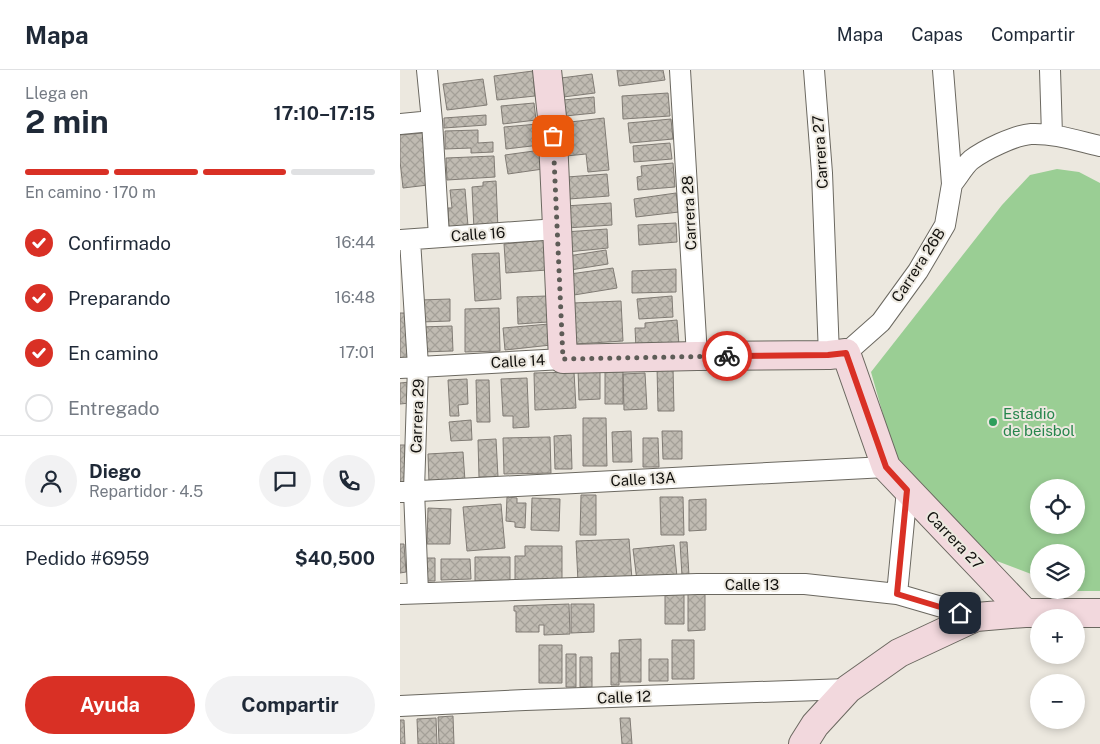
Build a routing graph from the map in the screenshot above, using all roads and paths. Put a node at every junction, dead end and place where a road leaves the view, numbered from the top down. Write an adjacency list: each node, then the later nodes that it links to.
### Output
1 (427, 70): 7 (street)
2 (547, 70): 12 (street)
3 (680, 70): 16 (street, Carrera 28)
4 (814, 70): 15 (street, Carrera 27)
5 (943, 70): 11 (street, Carrera 26B)
6 (1050, 70): 9 (street)
7 (432, 121): 8 (street); 13 (street)
8 (400, 124)
9 (1052, 135): 10 (street); 11 (street)
10 (1100, 146)
11 (952, 184): 15 (street, Carrera 26B)
12 (556, 229): 13 (street, Calle 16); 17 (street)
13 (440, 237): 14 (street, Calle 16)
14 (405, 240): 18 (street, Carrera 29)
15 (837, 354): 16 (street, Calle 14); 19 (street, Carrera 27)
16 (697, 356): 17 (street, Calle 14)
17 (563, 359): 18 (street, Calle 14)
18 (409, 367): 21 (street, Carrera 29)
19 (886, 467): 20 (street, Carrera 27); 21 (street, Calle 13A)
20 (907, 490): 23 (street); 25 (street, Carrera 27)
21 (407, 491): 22 (street, Carrera 29)
22 (409, 594): 23 (street, Calle 13)
23 (897, 594): 26 (street, Calle 13)
24 (1100, 613): 25 (street, Calle 13)
25 (1025, 614): 26 (street, Calle 13)
26 (976, 617): 27 (street)
27 (848, 689): 28 (street, Calle 12); 29 (street)
28 (400, 706)
29 (803, 744)

